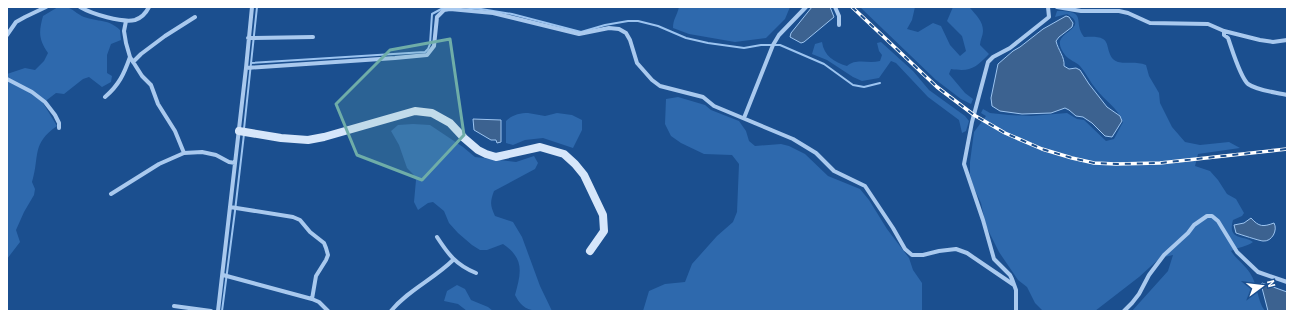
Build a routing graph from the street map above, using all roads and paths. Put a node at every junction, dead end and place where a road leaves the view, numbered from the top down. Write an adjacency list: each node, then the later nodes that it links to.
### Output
1 (46, 7): 13 (street)
2 (80, 7): 10 (street)
3 (149, 7): 10 (street)
4 (252, 7): 15 (street)
5 (806, 7): 23 (street)
6 (835, 7): 11 (street)
7 (1048, 7): 36 (street)
8 (1057, 7): 12 (street)
9 (195, 17): 18 (street)
10 (126, 21): 17 (street)
11 (839, 25)
12 (1224, 30): 16 (street); 21 (street)
13 (7, 35)
14 (313, 37): 15 (street)
15 (248, 38): 19 (street)
16 (1287, 40)
17 (130, 57): 18 (street); 22 (street)
18 (133, 62): 26 (street)
19 (246, 68): 23 (street); 25 (street)
20 (7, 79): 24 (street)
21 (1287, 95)
22 (105, 97)
23 (744, 118): 36 (street)
24 (59, 128)
25 (239, 131): 27 (street); 31 (street)
26 (184, 152): 27 (street); 28 (street)
27 (235, 163): 29 (street)
28 (111, 194)
29 (230, 207): 34 (street); 37 (street)
30 (437, 237): 32 (street)
31 (590, 251)
32 (453, 260): 33 (street); 42 (street)
33 (476, 273)
34 (223, 275): 37 (street); 40 (street)
35 (1287, 282): 44 (street)
36 (1014, 285): 43 (street)
37 (312, 299): 41 (street)
38 (174, 306): 39 (street)
39 (211, 311)
40 (218, 311)
41 (328, 311)
42 (391, 311)
43 (1016, 311)
44 (1124, 311)

